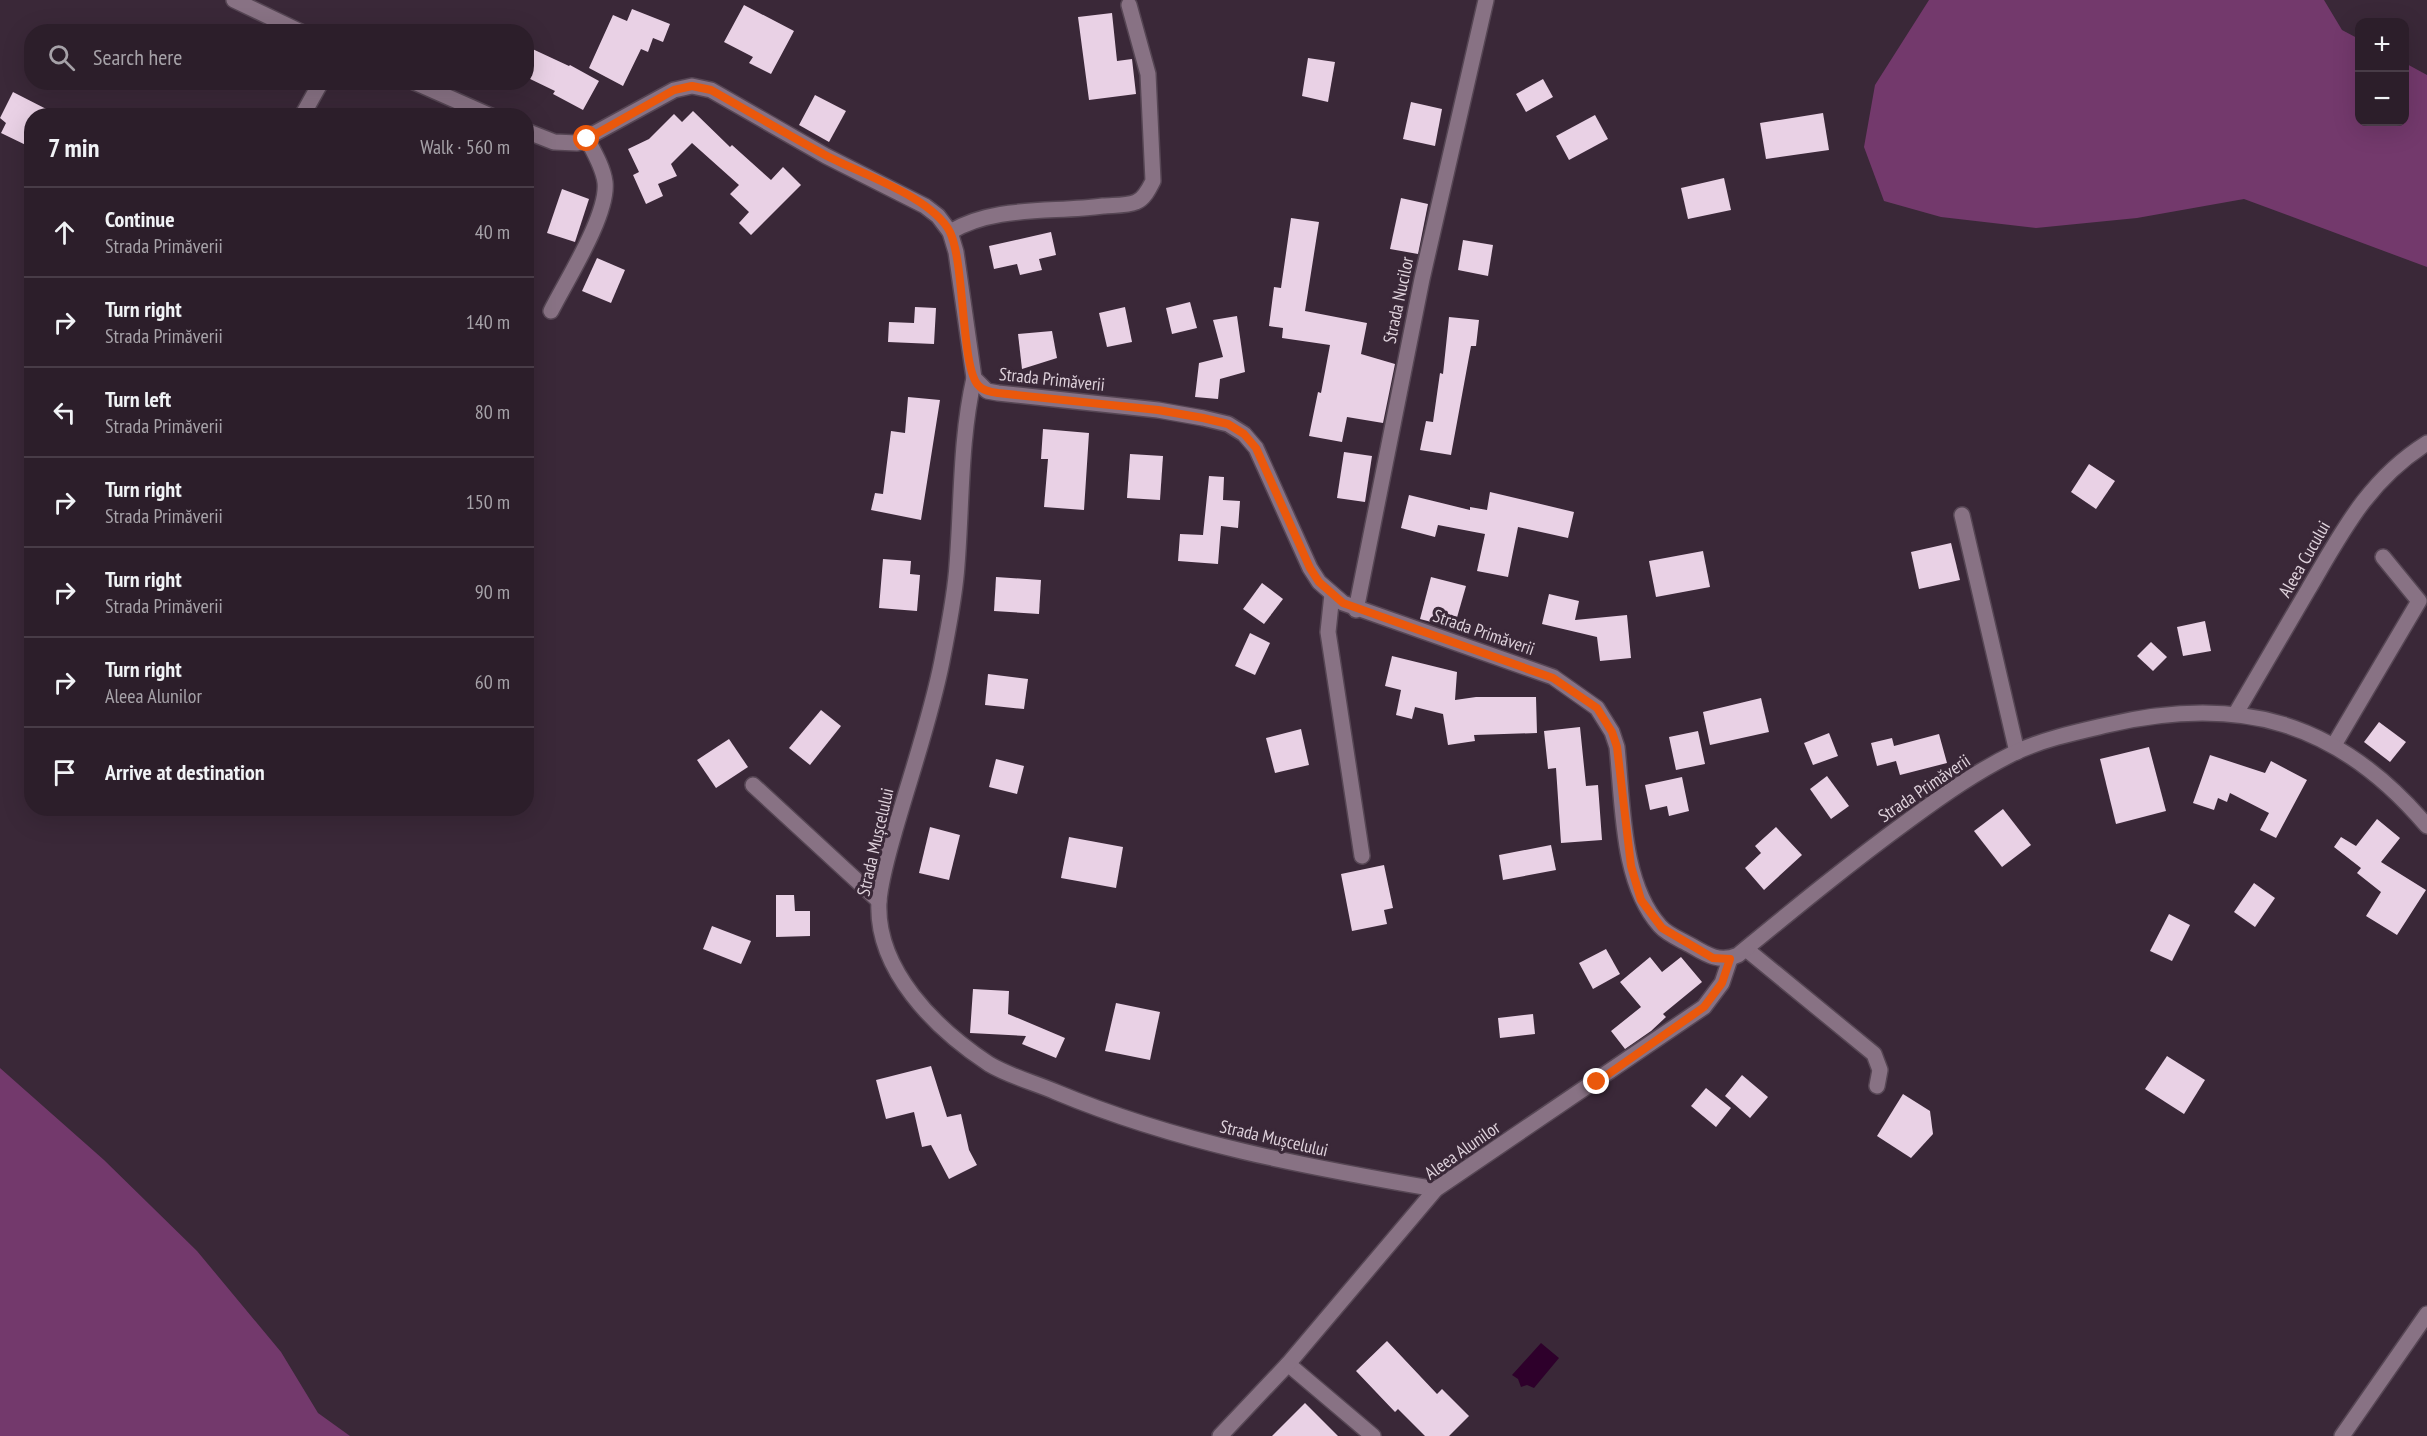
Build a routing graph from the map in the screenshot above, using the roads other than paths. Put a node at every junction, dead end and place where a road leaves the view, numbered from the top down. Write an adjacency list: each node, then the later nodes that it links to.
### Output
1 (234, 0): 4 (street)
2 (1486, 0): 18 (street, Strada Nucilor)
3 (1129, 5): 11 (street)
4 (284, 24)
5 (317, 90): 7 (street)
6 (428, 90): 8 (street)
7 (306, 108)
8 (459, 108)
9 (534, 134): 10 (street, Strada Primăverii)
10 (587, 139): 11 (street, Strada Primăverii); 12 (street)
11 (950, 232): 13 (street, Strada Primăverii)
12 (551, 311)
13 (974, 378): 17 (street, Strada Primăverii); 25 (street, Strada Mușcelului)
14 (2427, 442): 19 (street, Aleea Cucului)
15 (1962, 515): 21 (street)
16 (2383, 557): 20 (street)
17 (1332, 594): 18 (street, Strada Primăverii); 24 (street)
18 (1356, 610): 27 (street, Strada Primăverii)
19 (2236, 713): 20 (street, Strada Primăverii); 21 (street, Strada Primăverii)
20 (2334, 745): 23 (street, Strada Primăverii)
21 (2017, 752): 26 (street, Strada Primăverii)
22 (753, 785): 25 (street)
23 (2427, 826)
24 (1362, 856)
25 (879, 901): 29 (street, Strada Mușcelului)
26 (1746, 949): 27 (street, Strada Primăverii); 28 (street)
27 (1730, 959): 29 (street, Aleea Alunilor)
28 (1877, 1086)
29 (1436, 1189): 31 (street, Aleea Alunilor)
30 (2427, 1314): 34 (street)
31 (1288, 1364): 32 (street, Aleea Alunilor); 33 (street)
32 (1220, 1436)
33 (1373, 1436)
34 (2342, 1436)

